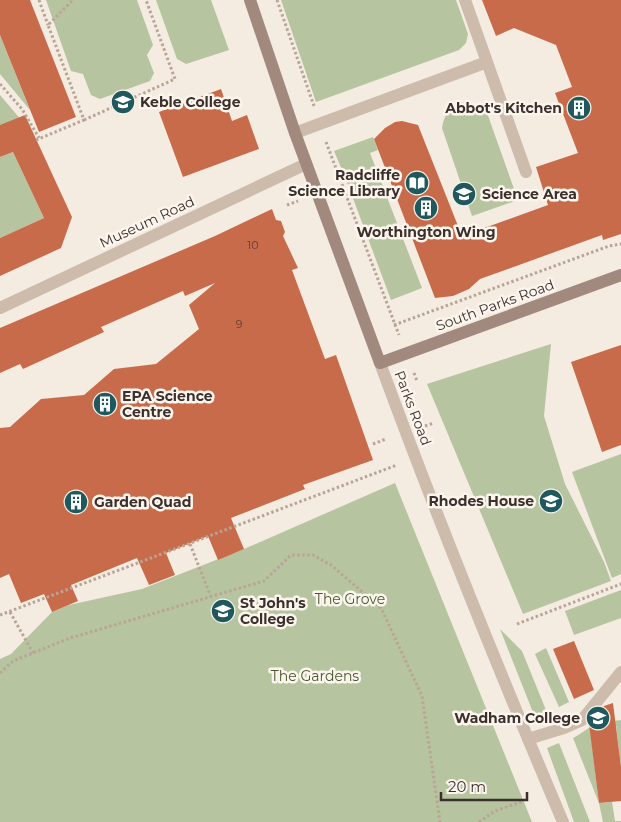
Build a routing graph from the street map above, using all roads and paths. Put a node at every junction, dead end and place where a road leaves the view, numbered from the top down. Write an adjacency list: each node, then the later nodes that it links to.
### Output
1 (39, 0): 7 (path)
2 (73, 0): 7 (path)
3 (146, 0): 10 (path)
4 (250, 0): 12 (street, Parks Road)
5 (276, 0): 11 (path)
6 (465, 0): 8 (street)
7 (48, 25): 10 (path)
8 (487, 62): 11 (street); 14 (street)
9 (0, 84): 10 (path)
10 (84, 120)
11 (320, 124): 12 (street); 15 (path)
12 (295, 132): 13 (street, Parks Road)
13 (306, 164): 17 (street, Museum Road); 18 (street, Parks Road)
14 (526, 172)
15 (621, 244)
16 (621, 275): 18 (street, South Parks Road)
17 (0, 308)
18 (380, 363): 19 (street, Parks Road)
19 (416, 458): 20 (path); 29 (street, Parks Road)
20 (190, 544): 22 (path); 23 (path)
21 (621, 584): 25 (path)
22 (211, 597): 26 (path); 31 (path)
23 (10, 612): 24 (path); 26 (path)
24 (0, 615)
25 (517, 624)
26 (33, 653): 28 (path)
27 (621, 672): 29 (street)
28 (0, 673)
29 (528, 739): 33 (street, Parks Road)
30 (524, 801): 32 (path)
31 (440, 822)
32 (479, 822)
33 (563, 822)

